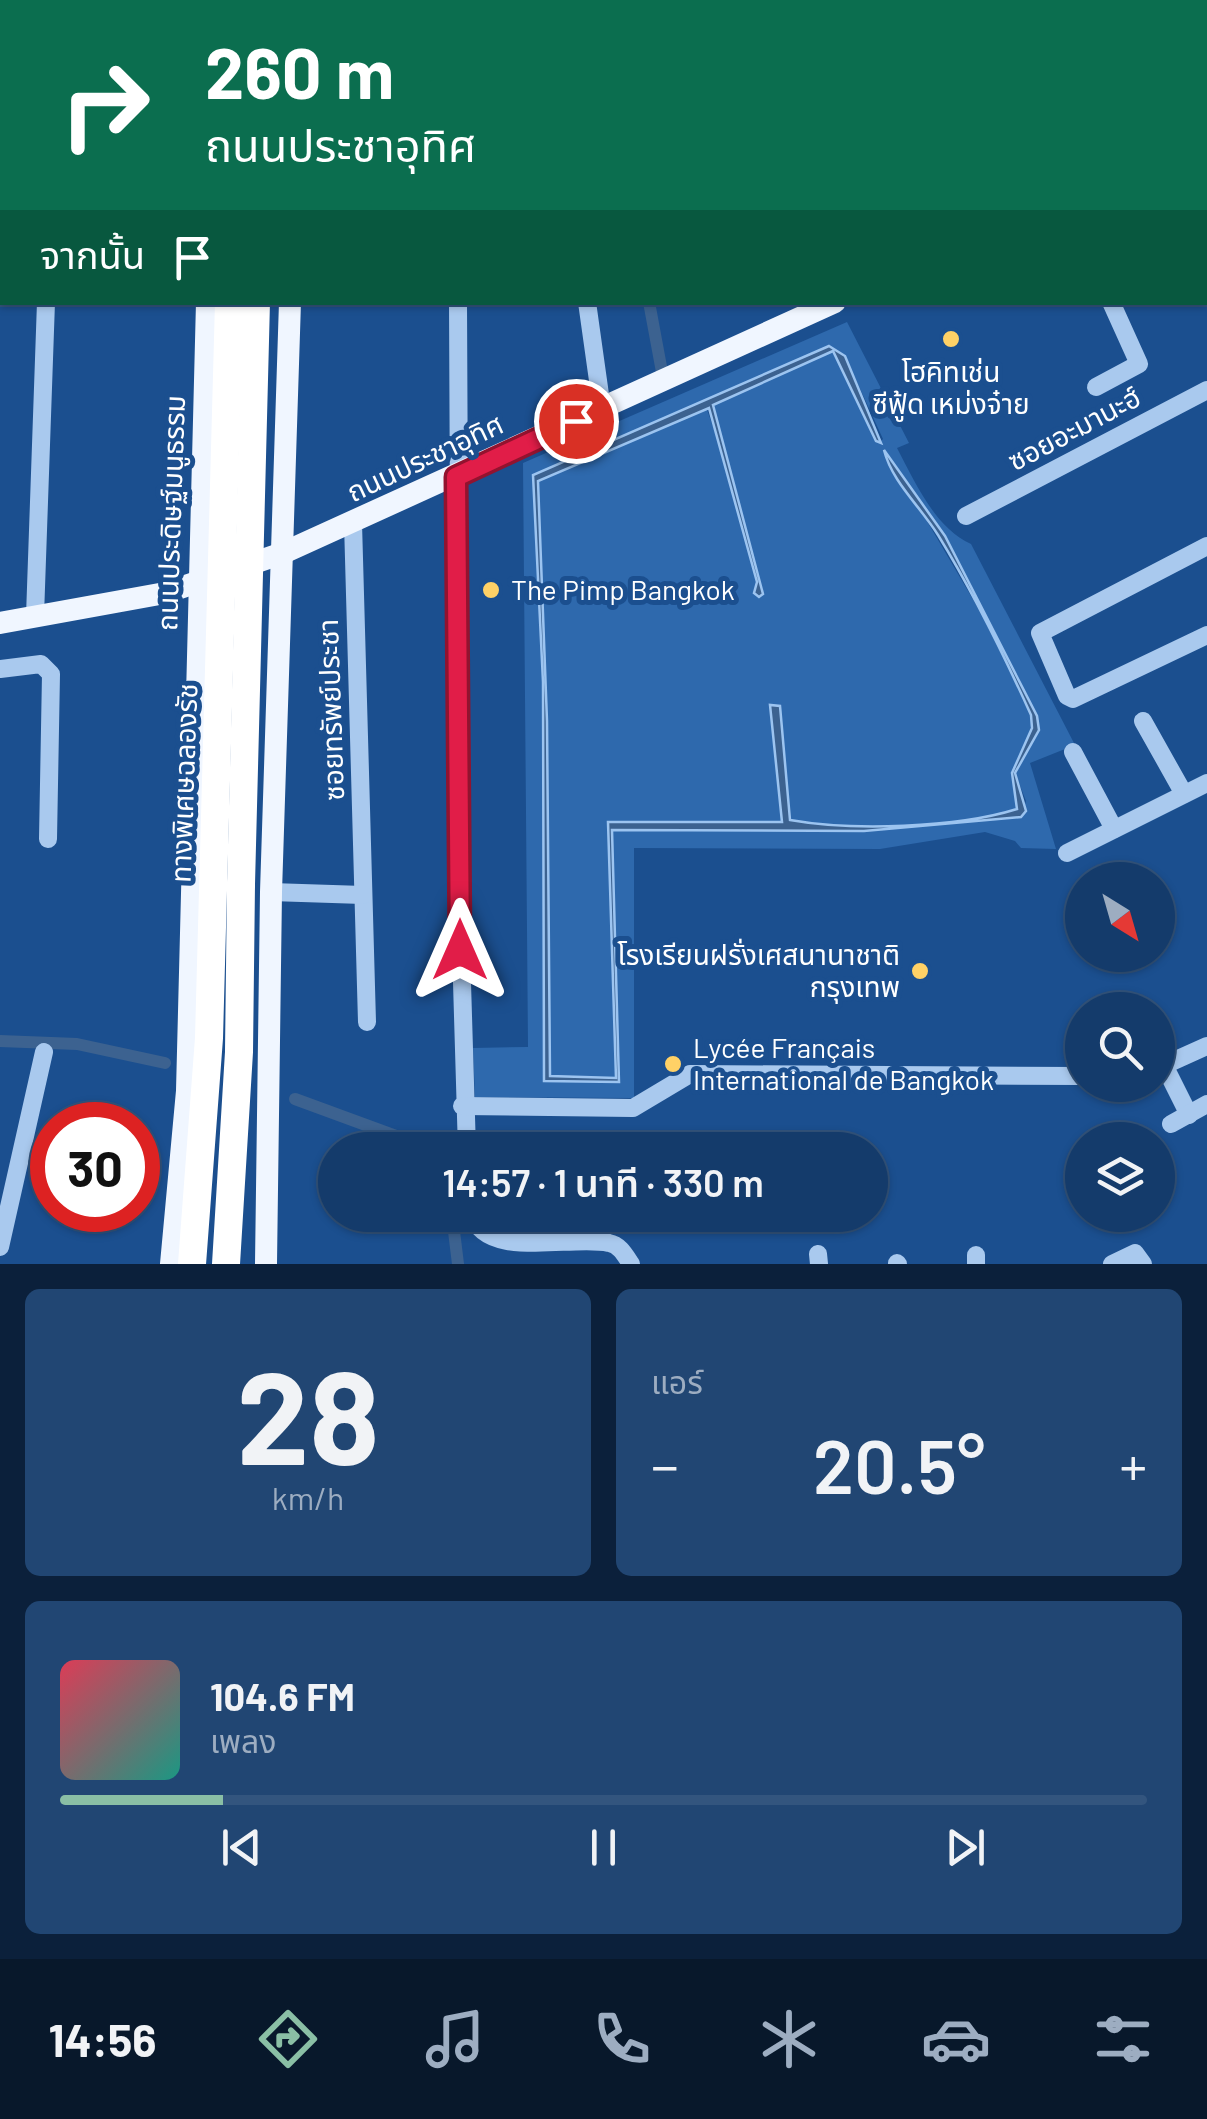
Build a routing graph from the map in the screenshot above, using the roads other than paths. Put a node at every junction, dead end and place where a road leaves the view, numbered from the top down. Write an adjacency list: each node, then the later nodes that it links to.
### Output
1 (46, 305): 21 (street)
2 (207, 305): 13 (main road, ถนนประดิษฐ์มนูธรรม)
3 (229, 305): 50 (highway, ทางพิเศษฉลองรัช, bridge)
4 (256, 305): 51 (highway, bridge)
5 (290, 305): 14 (main road)
6 (458, 305): 15 (street)
7 (587, 305): 12 (street)
8 (829, 305): 12 (main road, ถนนประชาอุทิศ)
9 (1112, 305): 10 (street)
10 (1096, 386)
11 (1207, 390): 16 (street, ซอยอะมานะฮ์)
12 (602, 410): 15 (main road, ถนนประชาอุทิศ)
13 (205, 450): 14 (main road); 20 (main road, ถนนประดิษฐ์มนูธรรม)
14 (284, 450): 19 (main road)
15 (456, 477): 17 (main road, ถนนประชาอุทิศ); 43 (street)
16 (966, 516)
17 (353, 523): 19 (main road, ถนนประชาอุทิศ); 35 (street, ซอยทรัพย์ประชา)
18 (1207, 546): 23 (street)
19 (282, 554): 20 (main road, ถนนประชาอุทิศ); 25 (main road)
20 (199, 583): 21 (main road, ถนนประชาอุทิศ); 26 (main road, ถนนประดิษฐ์มนูธรรม)
21 (35, 616): 22 (main road, ถนนประชาอุทิศ)
22 (0, 622)
23 (1207, 635)
24 (0, 670): 32 (street)
25 (278, 694): 26 (main road); 34 (main road)
26 (194, 696): 49 (main road, ถนนประดิษฐ์มนูธรรม)
27 (1144, 721): 30 (street)
28 (1073, 752): 31 (street)
29 (1207, 782): 30 (street)
30 (1184, 794): 31 (street)
31 (1114, 830): 33 (street)
32 (48, 839)
33 (1066, 853)
34 (272, 892): 35 (street); 52 (main road)
35 (363, 895): 36 (street, ซอยทรัพย์ประชา)
36 (366, 1022)
37 (1207, 1046): 39 (street)
38 (44, 1052): 48 (street)
39 (1175, 1061)
40 (1065, 1076): 43 (street)
41 (1175, 1090): 44 (street)
42 (1207, 1104): 44 (street)
43 (462, 1106): 46 (street)
44 (1189, 1114): 45 (street)
45 (1175, 1122)
46 (465, 1132)
47 (482, 1232): 53 (street)
48 (0, 1248)
49 (171, 1264)
50 (192, 1264)
51 (226, 1264)
52 (266, 1264)
53 (630, 1264)
54 (1112, 1264): 55 (street)
55 (1143, 1264)

